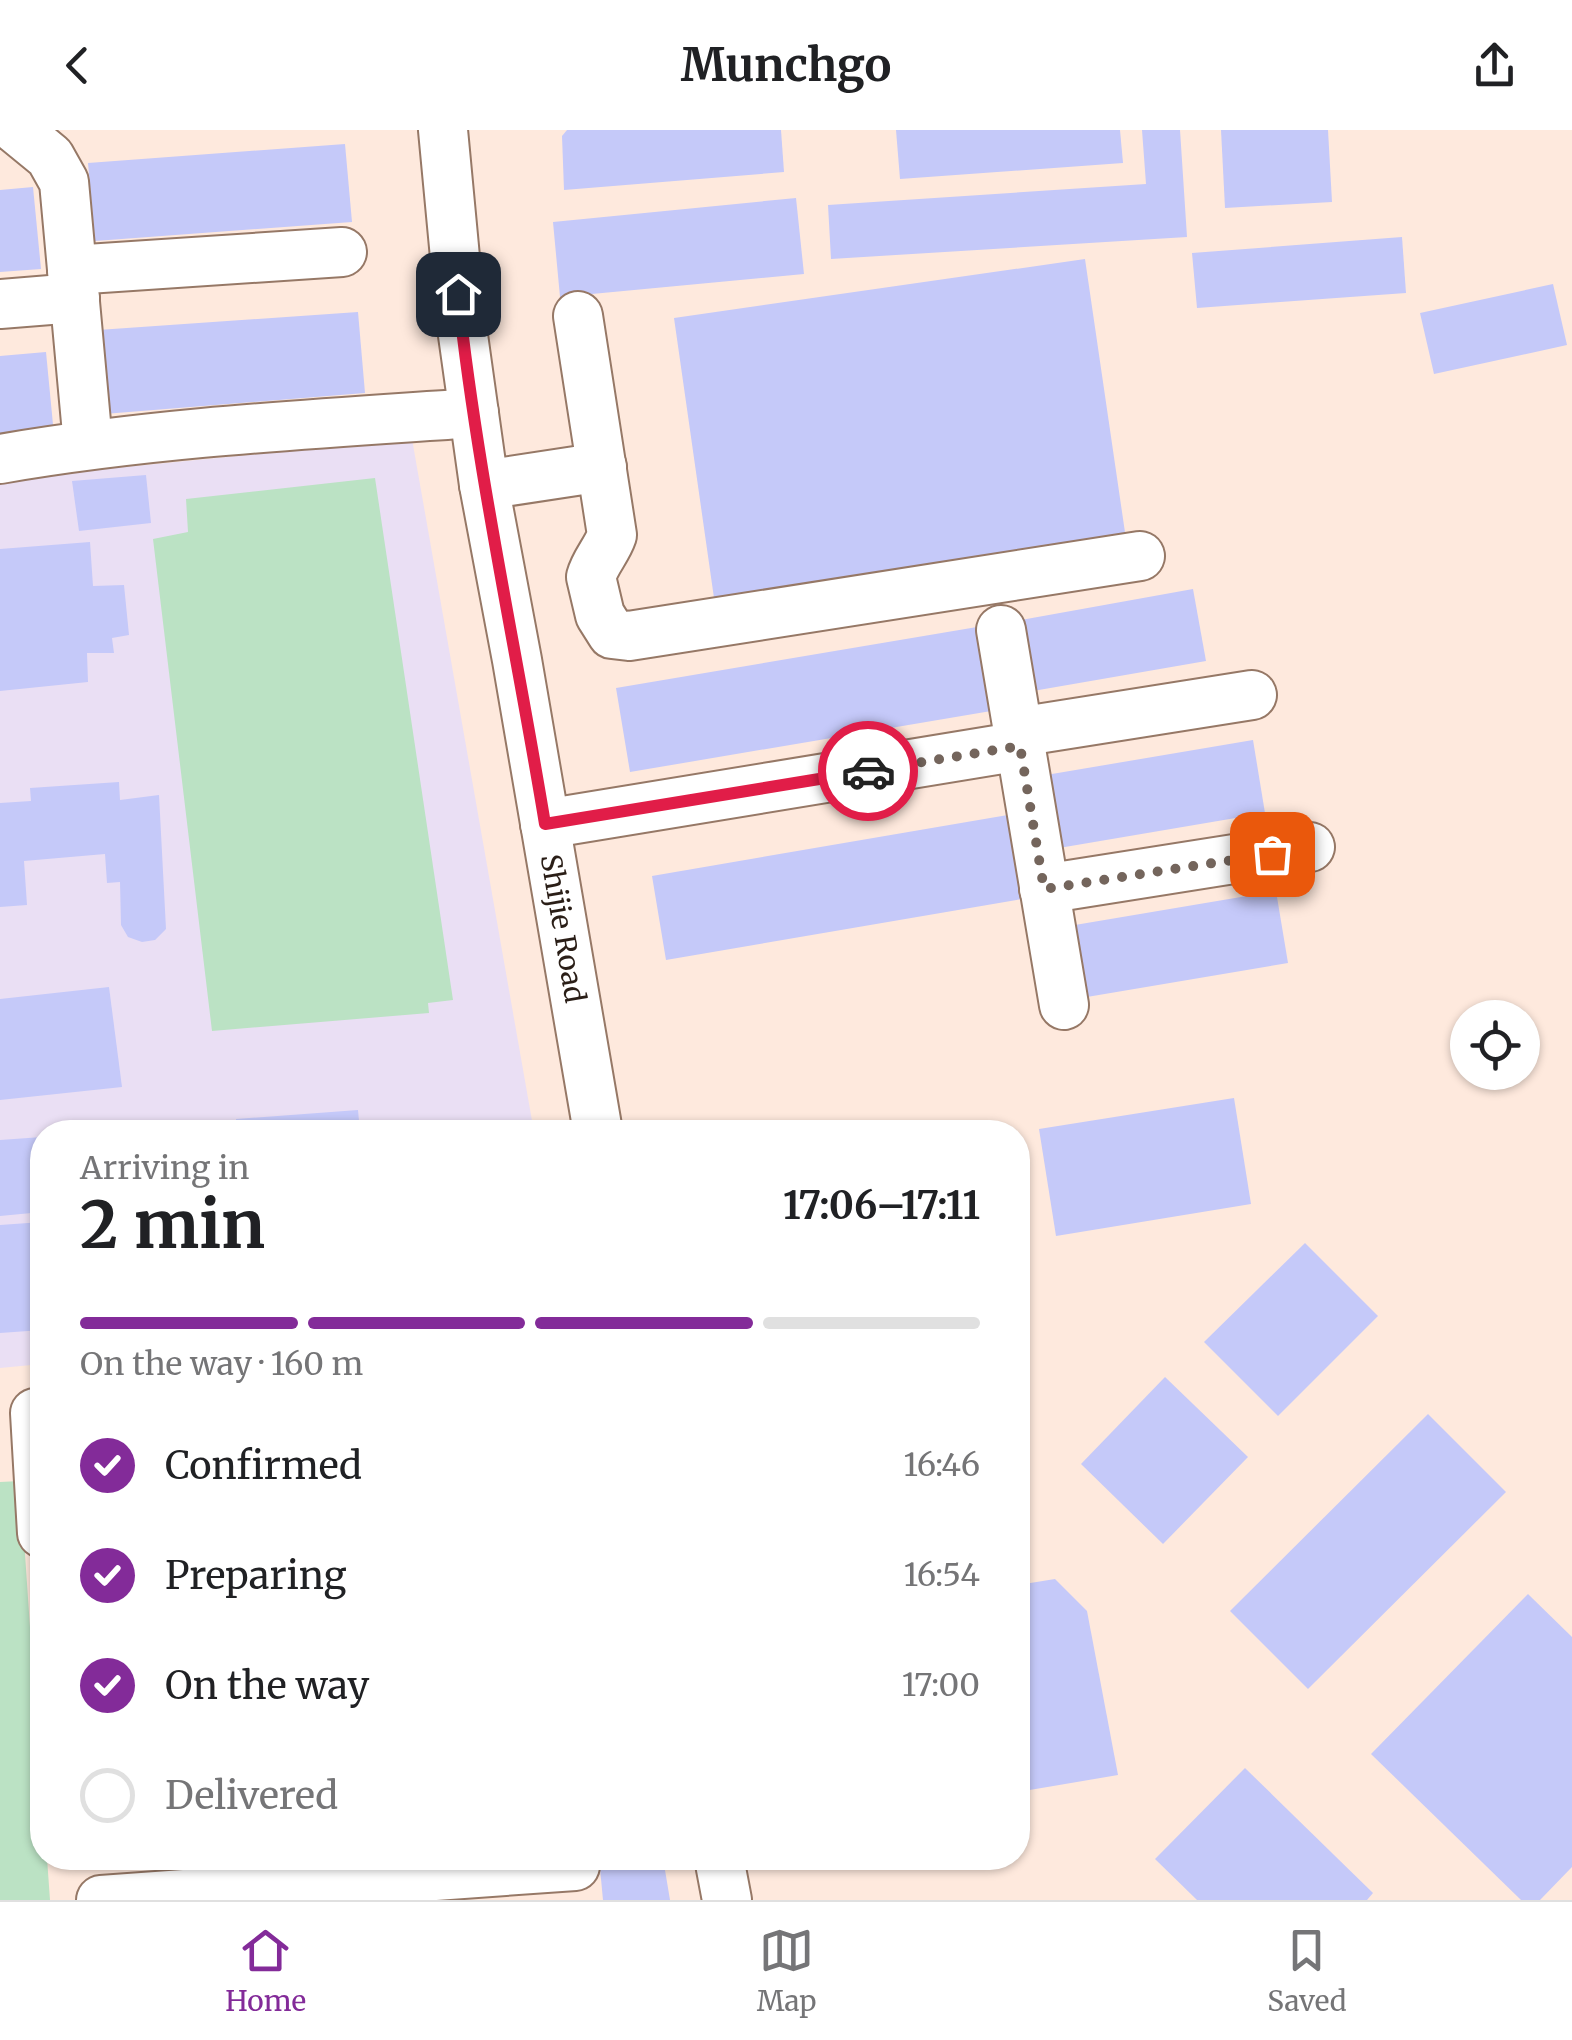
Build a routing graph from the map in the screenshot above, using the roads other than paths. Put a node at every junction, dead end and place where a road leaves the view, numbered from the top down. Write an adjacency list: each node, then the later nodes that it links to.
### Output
1 (443, 130): 7 (street, Shijie Road)
2 (11, 134): 4 (street)
3 (342, 252): 4 (street)
4 (74, 284): 5 (street); 8 (street)
5 (0, 304)
6 (578, 316): 10 (street)
7 (474, 413): 8 (street); 11 (street, Shijie Road)
8 (88, 444): 9 (street)
9 (0, 459)
10 (602, 467): 11 (street); 12 (street)
11 (484, 485): 16 (street, Shijie Road)
12 (1140, 556)
13 (1000, 630): 15 (street)
14 (1252, 695): 15 (street)
15 (1019, 739): 16 (street); 18 (street)
16 (545, 824): 20 (street, Shijie Road)
17 (1310, 848): 18 (street)
18 (1044, 889): 19 (street)
19 (1064, 1004)
20 (596, 1120)
21 (26, 1413): 22 (street)
22 (30, 1443)
23 (534, 1870): 25 (street)
24 (721, 1870): 27 (street)
25 (301, 1893): 26 (street)
26 (101, 1900)
27 (727, 1900)

